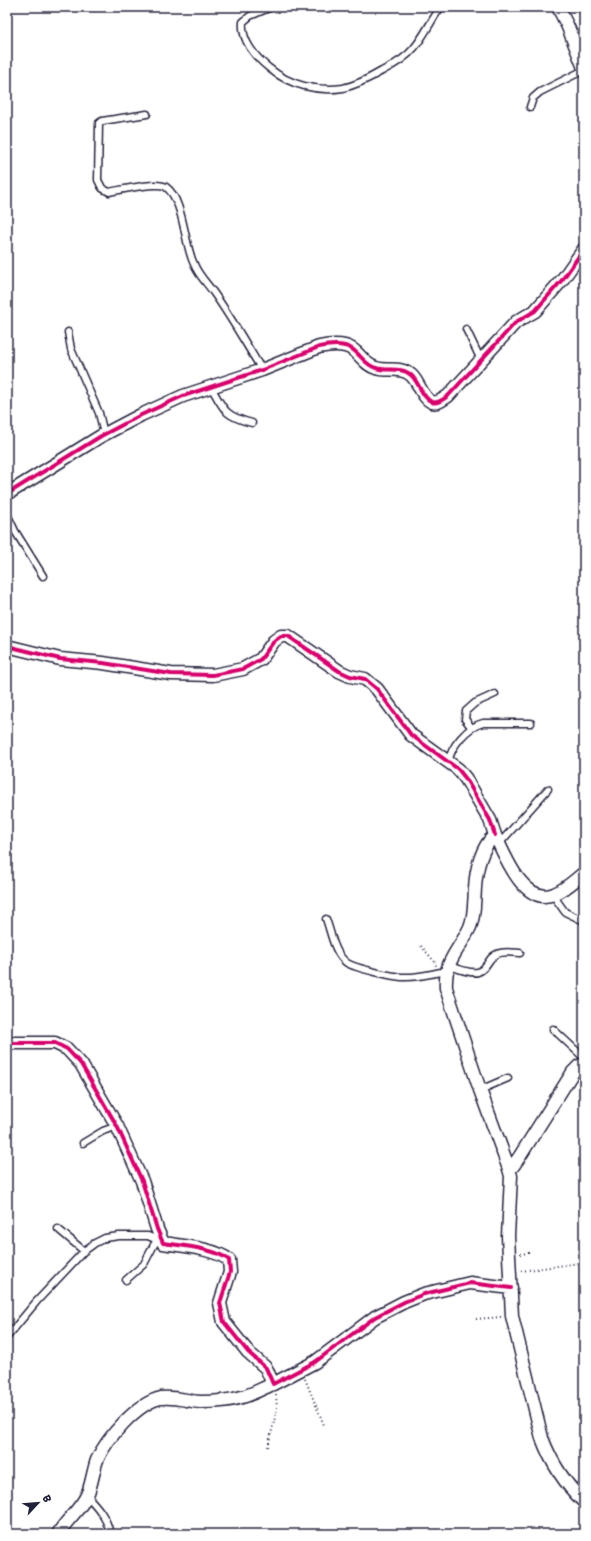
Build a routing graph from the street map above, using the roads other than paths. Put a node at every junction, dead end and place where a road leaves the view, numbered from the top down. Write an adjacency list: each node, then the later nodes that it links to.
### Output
1 (271, 7): 2 (lane)
2 (441, 7)
3 (558, 7): 4 (street)
4 (584, 69): 5 (lane)
5 (530, 107)
6 (147, 114): 11 (lane)
7 (584, 249): 10 (street)
8 (466, 329): 10 (lane)
9 (68, 332): 14 (lane)
10 (481, 360): 11 (street)
11 (262, 370): 12 (street)
12 (210, 386): 13 (lane); 14 (street)
13 (252, 423)
14 (104, 434): 15 (street)
15 (7, 494)
16 (7, 514): 17 (lane)
17 (43, 576)
18 (7, 646): 22 (street)
19 (495, 694): 21 (lane)
20 (531, 723): 21 (lane)
21 (471, 728): 22 (lane)
22 (448, 763): 24 (street)
23 (548, 788): 24 (lane)
24 (497, 839): 26 (street); 30 (street)
25 (584, 873): 26 (street)
26 (553, 895): 28 (lane)
27 (326, 919): 30 (lane)
28 (584, 920)
29 (520, 954): 30 (lane)
30 (444, 970): 35 (street)
31 (554, 1029): 33 (lane)
32 (8, 1046): 36 (street)
33 (582, 1060): 38 (street)
34 (508, 1078): 35 (lane)
35 (480, 1090): 38 (street)
36 (117, 1126): 37 (lane); 40 (street)
37 (83, 1143)
38 (509, 1169): 43 (street)
39 (58, 1229): 41 (lane)
40 (160, 1241): 41 (lane); 42 (lane); 45 (street)
41 (84, 1251): 44 (lane)
42 (126, 1280)
43 (511, 1288): 45 (street); 47 (street)
44 (7, 1337)
45 (273, 1384): 46 (street)
46 (87, 1496): 48 (street); 49 (lane)
47 (584, 1502)
48 (58, 1534)
49 (110, 1534)

